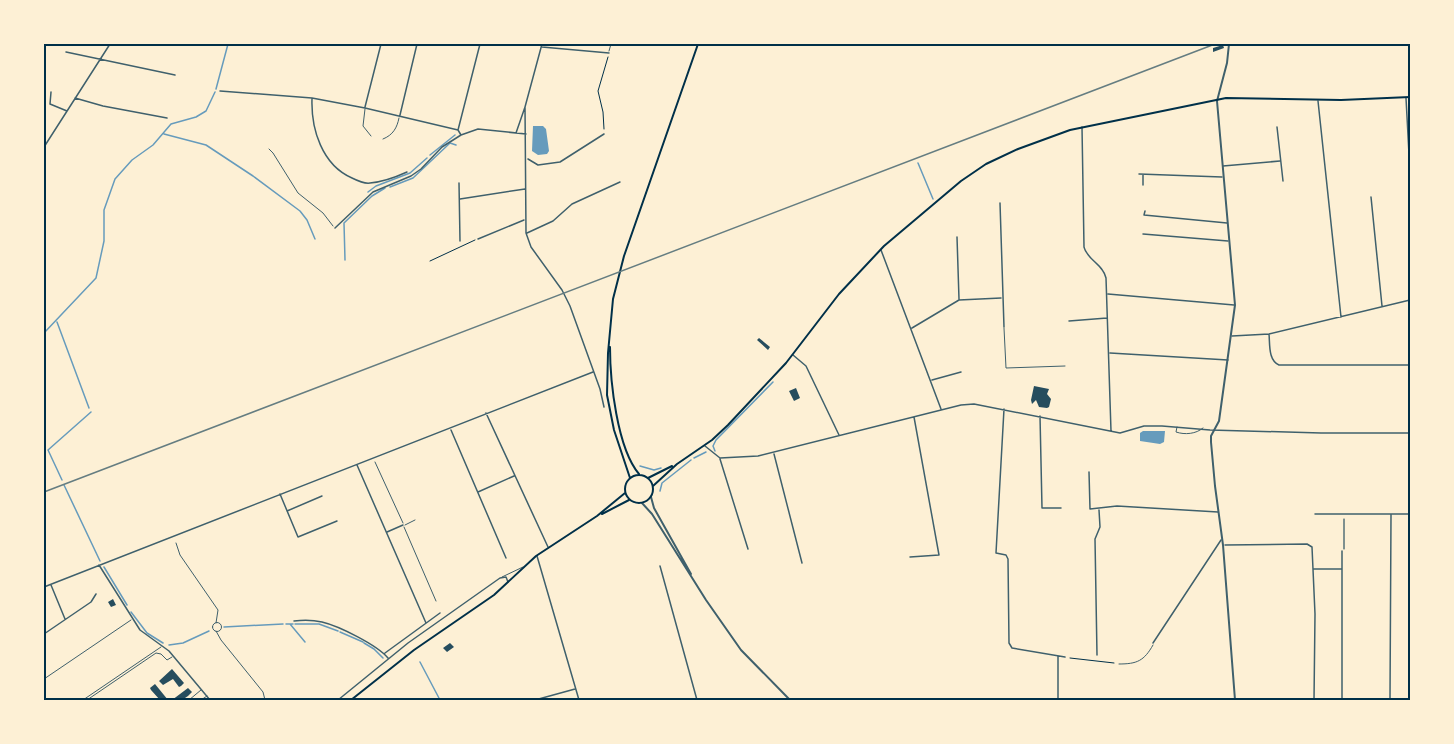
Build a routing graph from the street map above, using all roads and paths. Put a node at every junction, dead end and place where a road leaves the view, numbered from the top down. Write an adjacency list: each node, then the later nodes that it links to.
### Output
1 (110, 44): 12 (street)
2 (381, 44): 23 (street)
3 (417, 44): 25 (street)
4 (480, 44): 29 (street)
5 (542, 44): 9 (street)
6 (611, 44): 11 (lane)
7 (698, 44): 76 (main road)
8 (1229, 44): 20 (street)
9 (541, 47): 11 (street); 22 (street)
10 (66, 52): 12 (street)
11 (609, 53): 32 (path)
12 (100, 59): 13 (street); 19 (street)
13 (175, 75)
14 (220, 91): 17 (street)
15 (51, 92): 24 (street)
16 (1410, 97): 18 (main road)
17 (312, 98): 23 (street); 42 (street)
18 (1406, 98): 21 (main road); 36 (street)
19 (75, 99): 24 (street); 26 (street)
20 (1217, 100): 21 (main road); 27 (main road); 41 (street)
21 (1318, 100): 71 (street)
22 (525, 106): 30 (street); 31 (street)
23 (365, 108): 25 (street); 33 (lane)
24 (67, 111): 37 (street)
25 (399, 116): 29 (street); 35 (lane)
26 (167, 118)
27 (1082, 127): 63 (main road); 65 (street)
28 (1277, 127): 40 (street)
29 (458, 130): 34 (street)
30 (516, 134): 31 (street); 34 (street)
31 (526, 134): 39 (street)
32 (604, 134): 39 (street)
33 (371, 136)
34 (459, 136): 56 (street)
35 (383, 139)
36 (1409, 139): 43 (street)
37 (44, 147)
38 (269, 149): 56 (lane)
39 (527, 159): 49 (street)
40 (1281, 161): 41 (street); 45 (street)
41 (1222, 166): 44 (street)
42 (407, 172)
43 (1410, 173)
44 (1223, 177): 48 (street); 55 (street)
45 (1283, 181)
46 (620, 182): 57 (street)
47 (459, 183): 51 (street)
48 (1143, 185)
49 (526, 189): 51 (street); 54 (street)
50 (1371, 197): 70 (street)
51 (460, 199): 61 (street)
52 (1000, 203): 66 (street)
53 (1145, 211): 55 (street)
54 (525, 220): 57 (street); 60 (street)
55 (1228, 223): 62 (street)
56 (335, 228)
57 (526, 233): 84 (street)
58 (1143, 234): 62 (street)
59 (957, 237): 67 (street)
60 (478, 239): 64 (path)
61 (460, 241)
62 (1229, 241): 69 (street)
63 (881, 249): 75 (street); 80 (main road)
64 (430, 261)
65 (1107, 294): 69 (street); 72 (street)
66 (1002, 298): 67 (street); 74 (street)
67 (959, 300): 75 (street)
68 (1410, 300): 70 (street)
69 (1235, 305): 78 (street)
70 (1382, 307): 71 (street)
71 (1341, 317): 77 (street)
72 (1107, 318): 73 (street); 79 (street)
73 (1069, 321)
74 (1004, 327): 83 (lane)
75 (911, 328): 86 (street)
76 (610, 330): 107 (main road); 110 (main road)
77 (1269, 334): 78 (street); 82 (street)
78 (1232, 336): 81 (street)
79 (1109, 353): 81 (street); 97 (street)
80 (793, 354): 99 (street); 100 (main road)
81 (1228, 360): 95 (street)
82 (1410, 365)
83 (1065, 366)
84 (593, 372): 87 (street); 90 (street)
85 (961, 372): 86 (street)
86 (931, 380): 89 (street)
87 (604, 407)
88 (1004, 408): 89 (street); 91 (street); 167 (street)
89 (941, 410): 92 (street)
90 (486, 413): 104 (street); 108 (street)
91 (1040, 415): 97 (street); 119 (street)
92 (914, 416): 99 (street); 139 (street)
93 (1178, 427): 94 (street); 94 (lane); 97 (street)
94 (1203, 428): 95 (street)
95 (1214, 429): 98 (street); 122 (street)
96 (451, 430): 112 (street)
97 (1111, 432)
98 (1410, 433)
99 (839, 435): 101 (street)
100 (704, 446): 102 (street); 105 (main road)
101 (774, 452): 102 (street); 141 (street)
102 (720, 458): 136 (street)
103 (375, 462): 130 (lane)
104 (356, 464): 114 (street); 131 (street)
105 (677, 464): 109 (main road); 111 (main road)
106 (1089, 472): 120 (street)
107 (639, 474): 109 (main road); 110 (main road)
108 (514, 476): 112 (street); 135 (street)
109 (648, 477): 111 (main road)
110 (630, 478): 113 (main road)
111 (653, 486): 116 (main road)
112 (478, 492): 140 (street)
113 (625, 493): 117 (main road); 127 (main road)
114 (280, 494): 121 (street); 142 (street)
115 (322, 496): 121 (street)
116 (651, 498): 118 (main road); 151 (street)
117 (630, 500): 118 (main road); 127 (main road)
118 (642, 503): 151 (street)
119 (1061, 508)
120 (1099, 509): 122 (street); 165 (street)
121 (286, 512): 129 (street)
122 (1219, 512): 132 (street)
123 (1315, 514): 124 (street)
124 (1344, 514): 126 (street); 137 (path)
125 (1410, 514): 126 (street)
126 (1391, 515): 175 (street)
127 (597, 516): 135 (main road)
128 (415, 520): 130 (lane)
129 (336, 521)
130 (404, 525): 131 (street); 153 (lane)
131 (386, 533): 159 (street)
132 (1222, 540): 134 (street); 162 (street)
133 (176, 543): 158 (lane)
134 (1223, 545): 145 (street); 189 (street)
135 (549, 547): 138 (main road)
136 (748, 549)
137 (1342, 551): 146 (street)
138 (536, 556): 143 (main road); 172 (street)
139 (910, 557)
140 (506, 558)
141 (802, 563)
142 (99, 564): 149 (street); 156 (street)
143 (524, 566): 147 (lane); 148 (main road)
144 (660, 566): 186 (street)
145 (1313, 569): 146 (street); 190 (street)
146 (1342, 569): 191 (street)
147 (502, 577): 148 (street); 169 (street)
148 (508, 583): 183 (main road)
149 (51, 584): 150 (street); 155 (street)
150 (44, 587)
151 (698, 587): 187 (street)
152 (96, 594): 155 (street)
153 (436, 601)
154 (440, 613): 159 (street)
155 (65, 619): 161 (street)
156 (133, 619): 163 (street); 171 (lane)
157 (294, 621): 164 (street)
158 (216, 622): 160 (lane); 160 (lane)
159 (426, 623): 164 (street)
160 (216, 631): 181 (lane)
161 (44, 634)
162 (1154, 643): 170 (lane)
163 (162, 645): 166 (street); 176 (lane)
164 (384, 653): 169 (street)
165 (1097, 655)
166 (173, 656): 173 (street); 177 (lane)
167 (1058, 656): 168 (street); 188 (street)
168 (1065, 657): 170 (path)
169 (388, 659): 182 (street)
170 (1119, 664)
171 (44, 679)
172 (576, 689): 184 (street); 185 (street)
173 (201, 690): 174 (street); 178 (lane)
174 (207, 696): 179 (lane); 180 (street)
175 (1390, 698)
176 (83, 700)
177 (87, 700)
178 (189, 700)
179 (201, 700)
180 (210, 700)
181 (265, 700)
182 (338, 700)
183 (351, 700)
184 (535, 700)
185 (579, 700)
186 (697, 700)
187 (790, 700)
188 (1058, 700)
189 (1235, 700)
190 (1314, 700)
191 (1342, 700)

